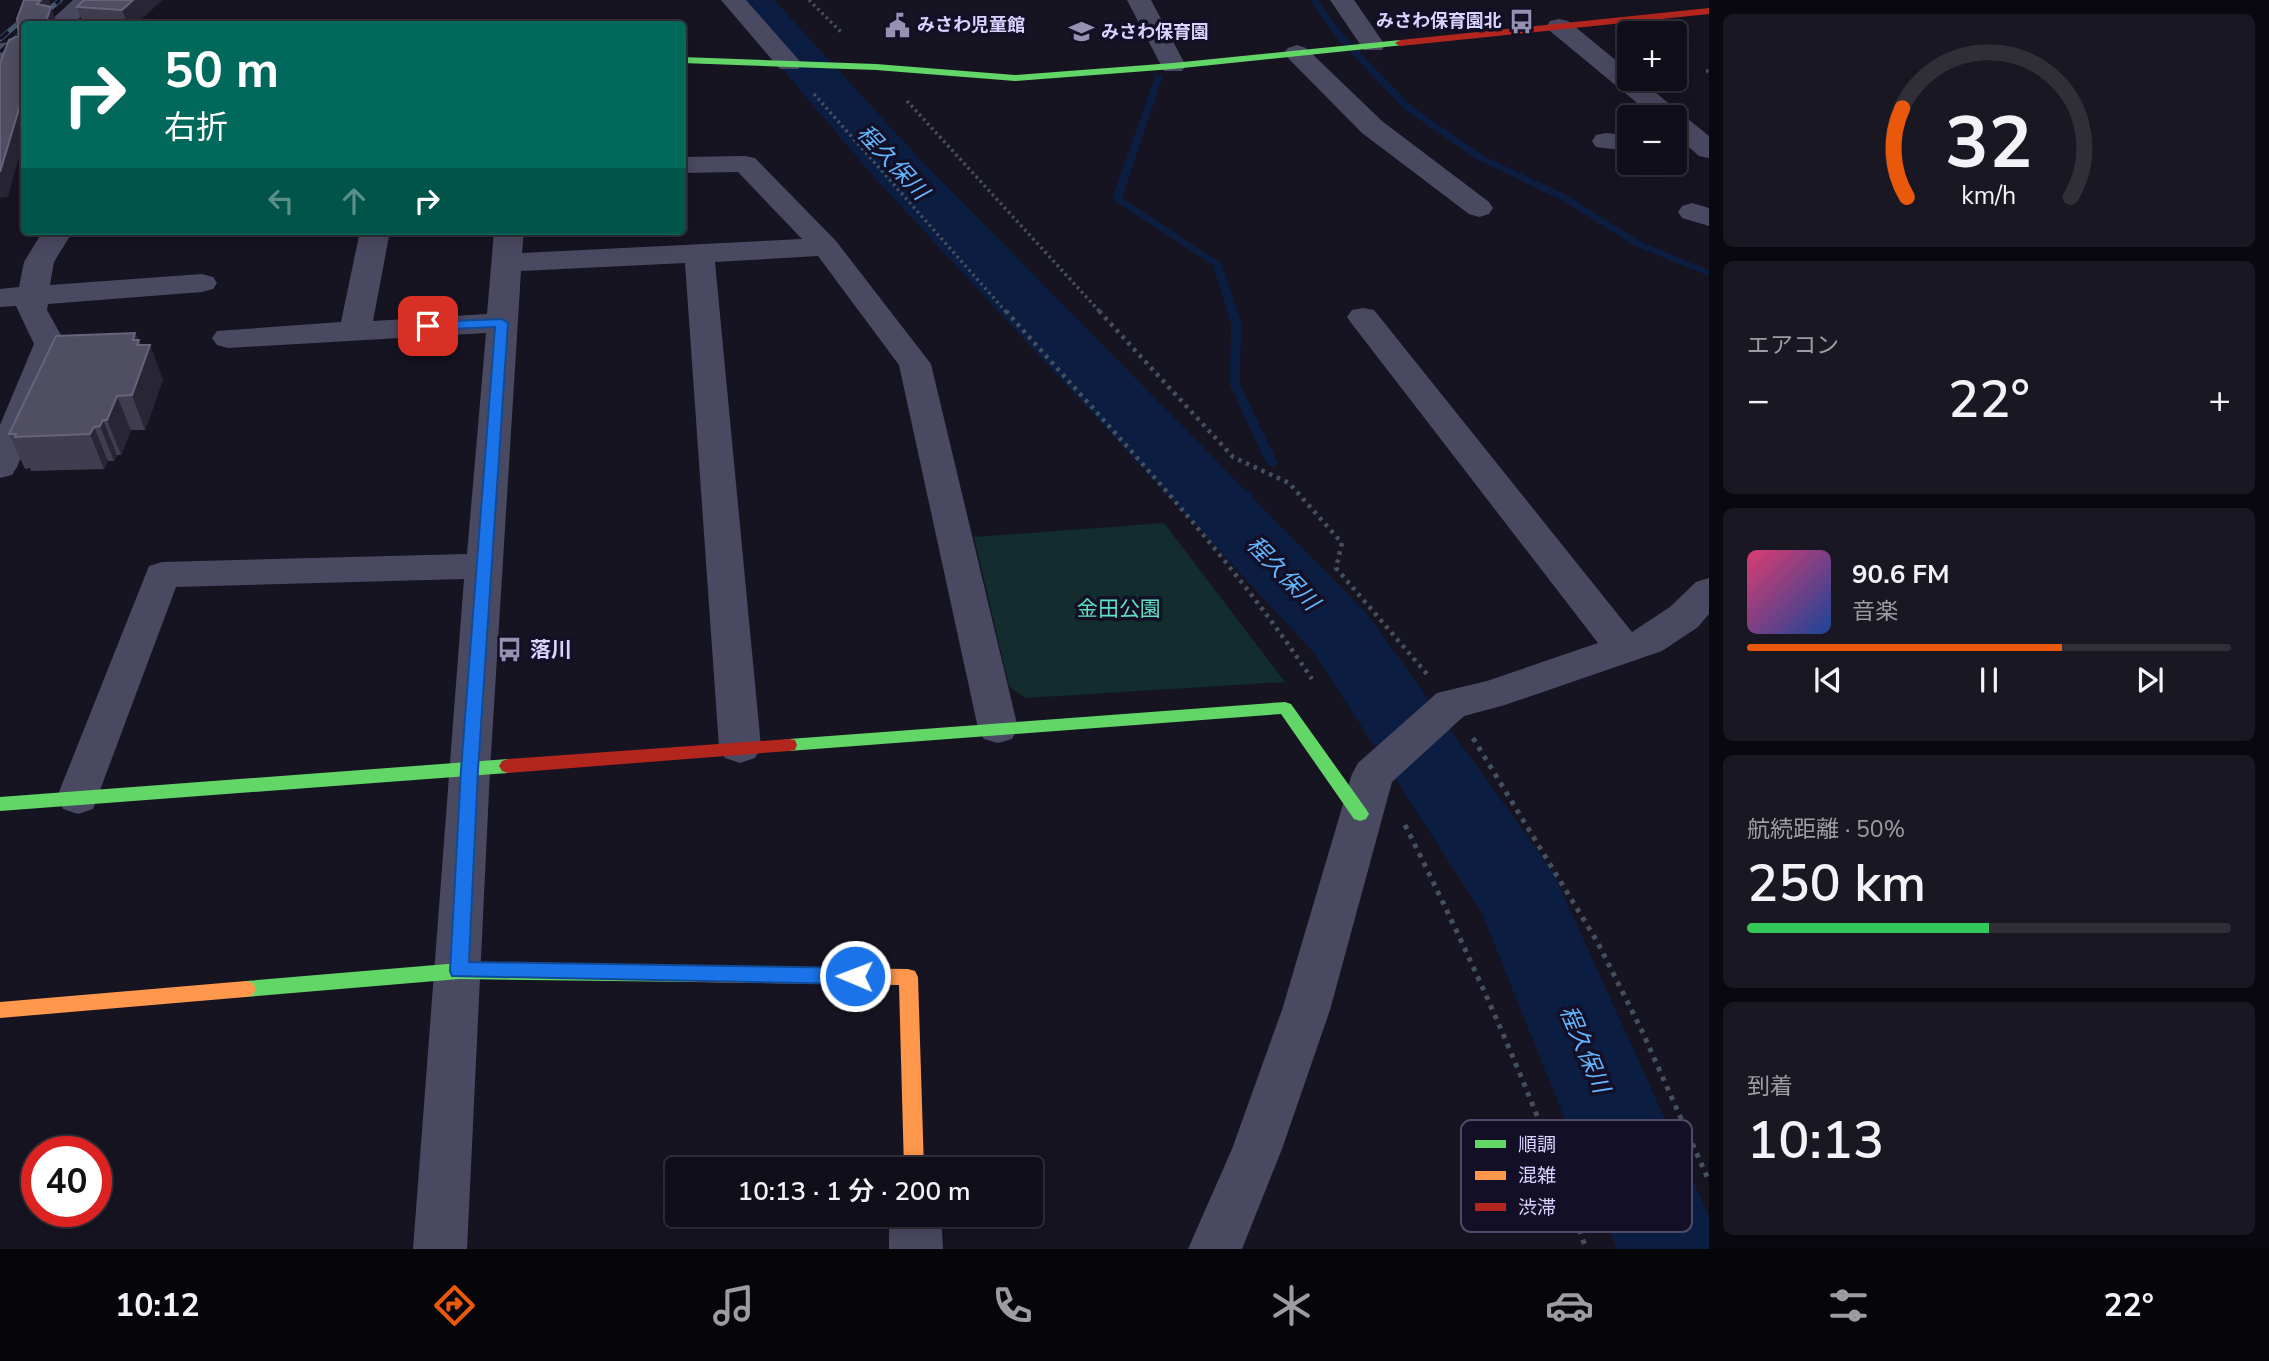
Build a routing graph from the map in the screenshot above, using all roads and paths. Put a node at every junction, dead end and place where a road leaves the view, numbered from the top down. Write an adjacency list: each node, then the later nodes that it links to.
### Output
1 (87, 0): 6 (street)
2 (733, 0): 13 (street)
3 (1139, 0): 14 (street)
4 (1342, 0): 8 (street)
5 (1709, 11): 7 (street)
6 (62, 21)
7 (1559, 26): 8 (street); 16 (street)
8 (1371, 45): 11 (street)
9 (21, 50): 10 (street)
10 (0, 51)
11 (1297, 52): 14 (street); 21 (street)
12 (686, 61): 13 (street)
13 (793, 65): 15 (street); 38 (path)
14 (1173, 66): 15 (street)
15 (872, 67): 39 (path)
16 (1655, 105)
17 (1687, 132): 19 (street)
18 (1687, 150): 19 (street)
19 (1709, 151)
20 (686, 164): 25 (street)
21 (1479, 208)
22 (56, 235): 28 (street)
23 (374, 235): 32 (street)
24 (508, 247): 26 (street); 31 (street)
25 (826, 247): 26 (street); 40 (street)
26 (699, 253): 41 (street)
27 (202, 283): 28 (street)
28 (34, 295): 29 (street); 34 (street)
29 (0, 298)
30 (1363, 317): 37 (street)
31 (502, 323): 32 (street); 35 (street)
32 (355, 330): 33 (street)
33 (228, 338)
34 (0, 467)
35 (483, 566): 42 (street); 44 (street)
36 (1709, 591): 37 (street)
37 (1624, 649): 39 (street)
38 (1319, 688)
39 (1447, 708): 43 (street); 49 (path)
40 (998, 728): 41 (street); 43 (street)
41 (740, 747): 42 (street)
42 (469, 770): 44 (street); 46 (street)
43 (1366, 794): 48 (path); 57 (street)
44 (78, 797): 45 (street)
45 (0, 804)
46 (459, 971): 47 (street); 51 (street); 55 (street)
47 (0, 1010)
48 (1539, 1120)
49 (1682, 1120)
50 (1692, 1143): 52 (path)
51 (914, 1157)
52 (1709, 1181)
53 (915, 1227): 56 (street)
54 (1580, 1232): 58 (path)
55 (440, 1249)
56 (916, 1249)
57 (1215, 1249)
58 (1586, 1249)

